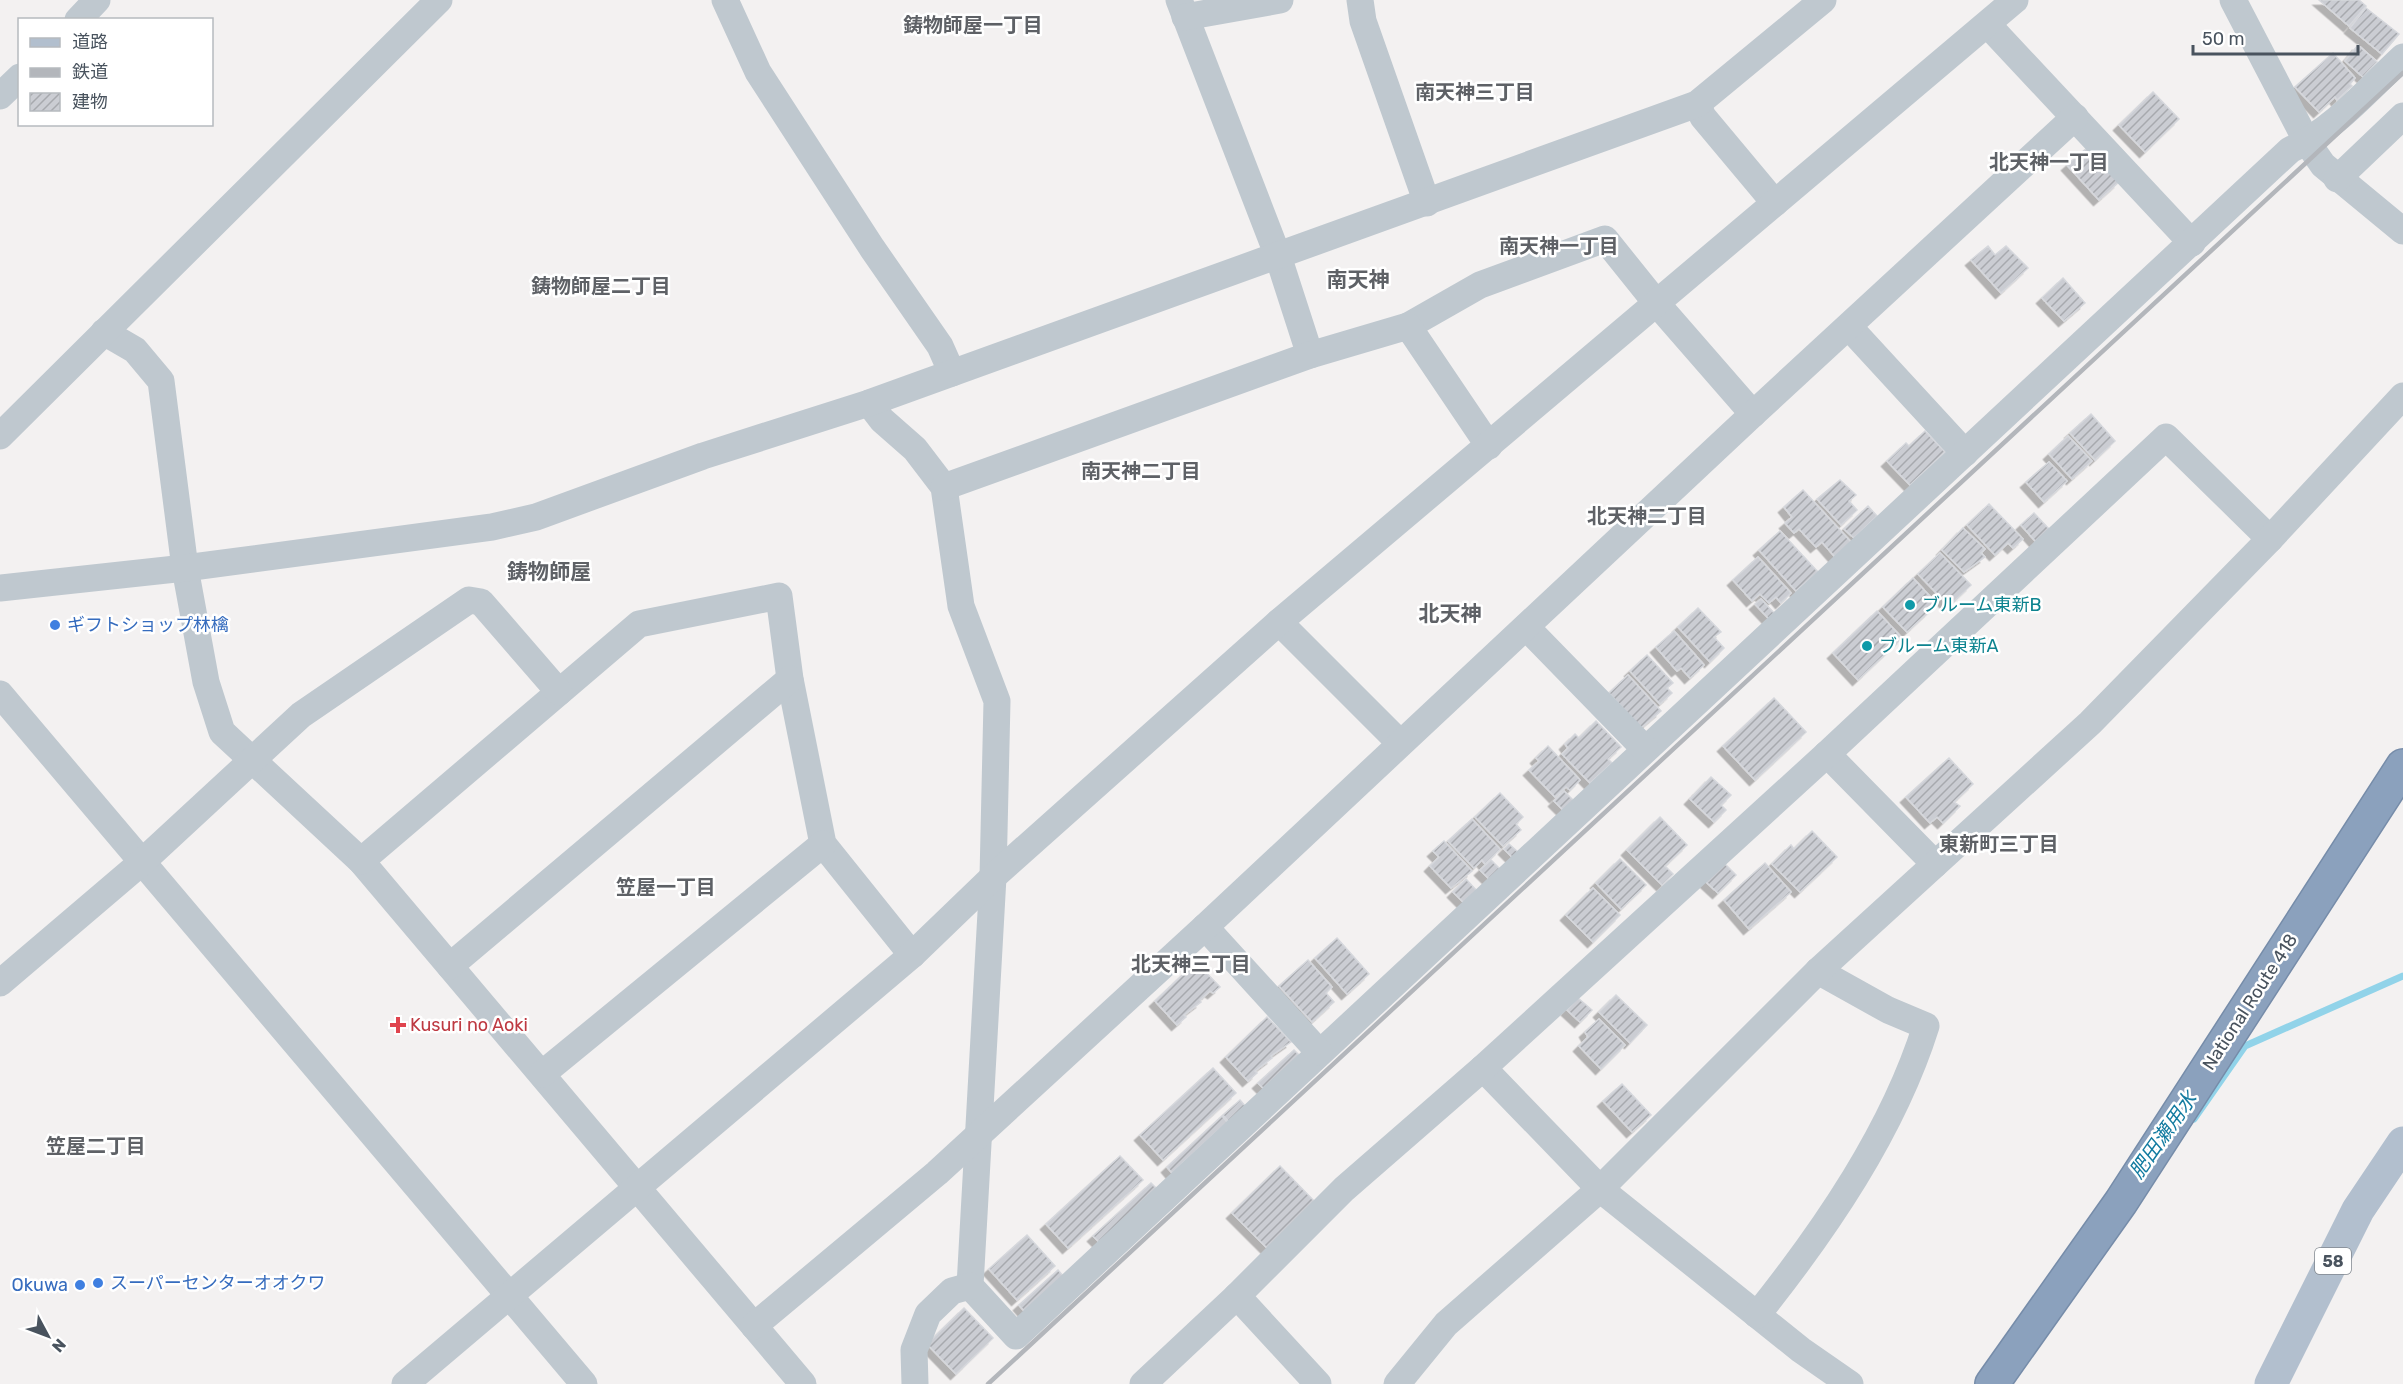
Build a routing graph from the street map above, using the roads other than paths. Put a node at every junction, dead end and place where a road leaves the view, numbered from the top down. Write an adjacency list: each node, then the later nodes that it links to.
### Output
1 (97, 0): 11 (street)
2 (725, 0): 31 (street)
3 (1280, 0): 10 (street)
4 (1347, 0): 5 (street)
5 (1362, 0): 21 (street)
6 (1823, 0): 16 (street)
7 (2015, 0): 12 (street)
8 (2233, 0): 19 (street)
9 (434, 2): 29 (street)
10 (1182, 8): 25 (street)
11 (80, 18)
12 (1988, 25): 18 (street); 22 (street)
13 (2403, 57): 19 (street)
14 (18, 79): 15 (street)
15 (0, 96)
16 (1697, 104): 21 (street); 22 (street)
17 (2403, 116): 20 (street)
18 (2075, 117): 24 (street); 28 (street)
19 (2307, 142): 20 (street); 24 (street)
20 (2337, 178): 23 (street)
21 (1427, 203): 25 (street)
22 (1775, 203): 26 (street)
23 (2403, 231)
24 (2192, 243): 37 (street)
25 (1278, 256): 30 (street); 31 (street)
26 (1658, 305): 27 (street); 34 (street); 36 (street)
27 (1408, 326): 30 (street); 36 (street)
28 (1848, 327): 34 (street); 37 (street)
29 (104, 332): 35 (street); 40 (street)
30 (1310, 355): 38 (street)
31 (952, 373): 33 (street)
32 (2403, 396): 39 (street)
33 (869, 403): 38 (street); 40 (street)
34 (1753, 414): 43 (street)
35 (0, 436)
36 (1489, 446): 42 (street)
37 (1965, 453): 48 (street)
38 (944, 487): 56 (street)
39 (2270, 539): 49 (street); 55 (street)
40 (185, 568): 41 (street); 50 (street)
41 (0, 588)
42 (1279, 622): 47 (street); 56 (street)
43 (1526, 627): 47 (street); 48 (street)
44 (789, 679): 45 (street); 52 (street); 59 (street)
45 (559, 692): 50 (street); 53 (street)
46 (0, 694): 54 (street)
47 (1400, 742): 57 (street)
48 (1645, 749): 62 (street)
49 (1827, 754): 55 (street); 63 (street)
50 (252, 762): 53 (street); 54 (street)
51 (2403, 766): 82 (highway, National Route 418)
52 (823, 844): 58 (street); 64 (street)
53 (361, 861): 59 (street)
54 (142, 862): 61 (street); 70 (street)
55 (1935, 864): 60 (street)
56 (993, 877): 58 (street); 65 (street)
57 (1205, 927): 62 (street); 65 (street)
58 (912, 955): 67 (street)
59 (450, 966): 64 (street)
60 (1818, 971): 68 (street); 72 (street)
61 (0, 983)
62 (1319, 1052): 69 (street)
63 (1483, 1068): 68 (street); 71 (street)
64 (542, 1074): 67 (street)
65 (979, 1132): 69 (street); 73 (street)
66 (2403, 1143): 83 (main road, 58)
67 (638, 1187): 70 (street); 73 (street)
68 (1600, 1189): 72 (street); 80 (street)
69 (970, 1286): 77 (street)
70 (508, 1296): 74 (street); 75 (street)
71 (1237, 1296): 78 (street); 79 (street)
72 (1757, 1315): 81 (street)
73 (754, 1326): 76 (street)
74 (405, 1384)
75 (584, 1384)
76 (803, 1384)
77 (915, 1384)
78 (1143, 1384)
79 (1318, 1384)
80 (1397, 1384)
81 (1850, 1384)
82 (1992, 1384)
83 (2271, 1384)

